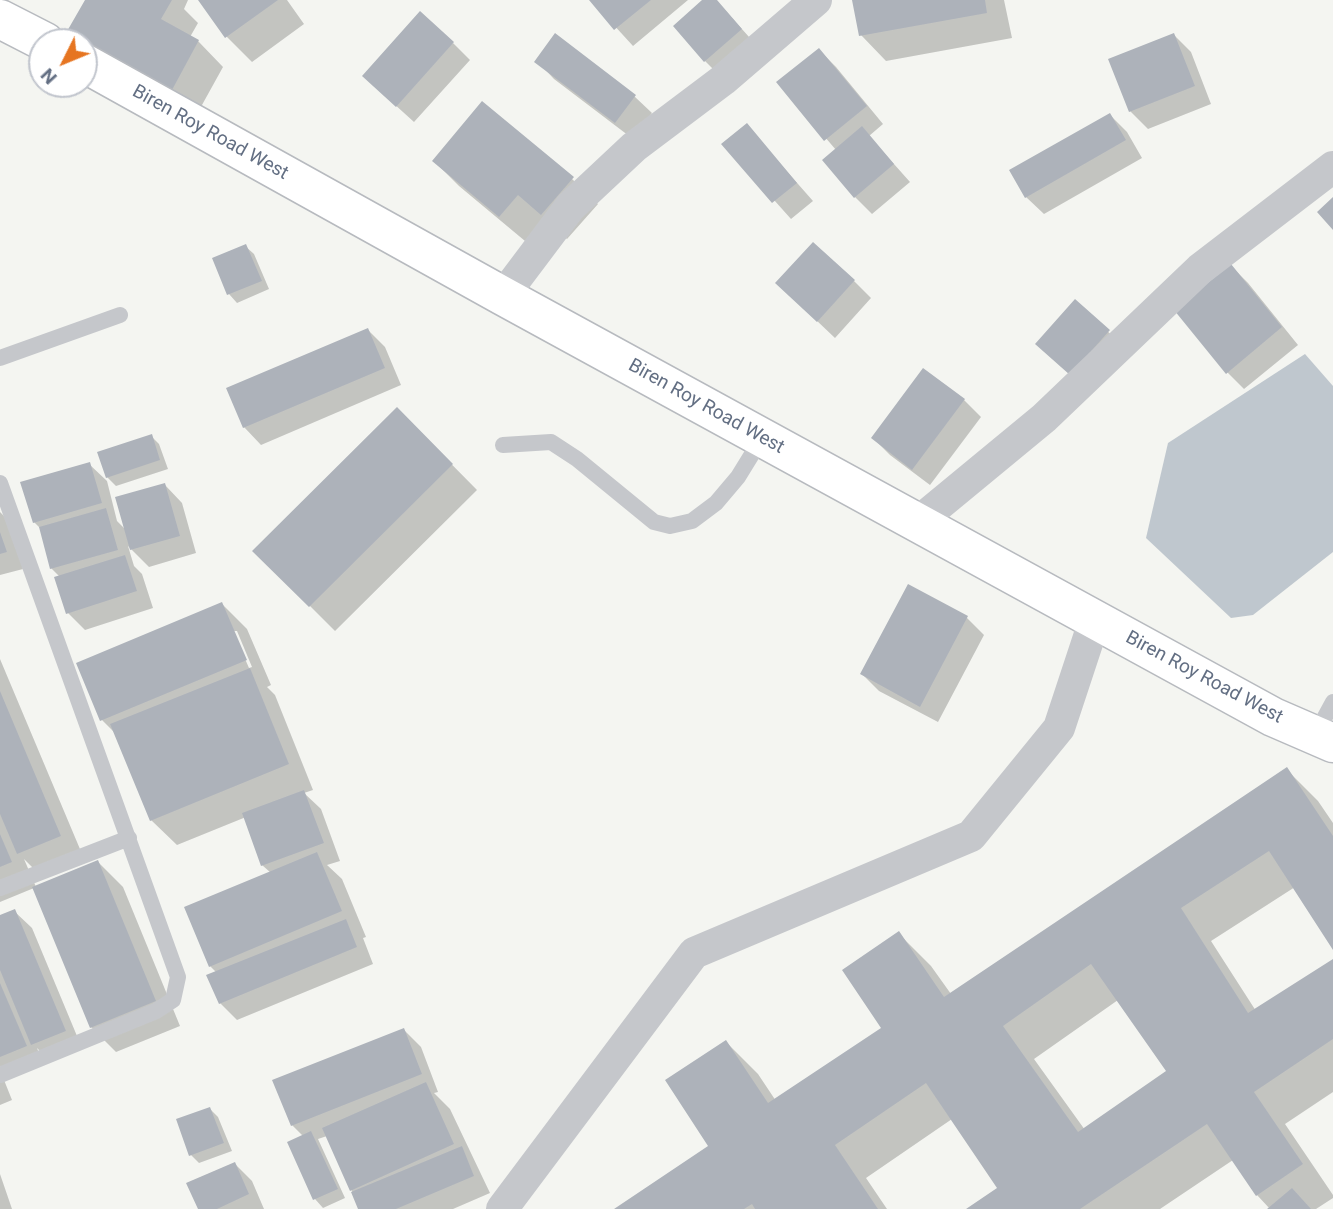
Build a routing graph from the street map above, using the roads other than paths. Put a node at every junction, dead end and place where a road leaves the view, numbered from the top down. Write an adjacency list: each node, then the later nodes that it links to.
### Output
1 (816, 0): 6 (street)
2 (0, 19): 3 (main road)
3 (28, 34)
4 (98, 71): 6 (main road, Biren Roy Road West)
5 (1333, 167): 12 (street)
6 (503, 296): 9 (main road, Biren Roy Road West)
7 (120, 315): 8 (lane)
8 (0, 358)
9 (762, 438): 10 (lane); 12 (main road, Biren Roy Road West)
10 (503, 445)
11 (0, 483): 16 (lane)
12 (918, 522): 13 (main road, Biren Roy Road West)
13 (1095, 619): 15 (main road, Biren Roy Road West); 19 (street)
14 (1333, 702): 15 (lane)
15 (1324, 739)
16 (129, 838): 17 (lane); 18 (lane)
17 (0, 888)
18 (0, 1075)
19 (502, 1209)

